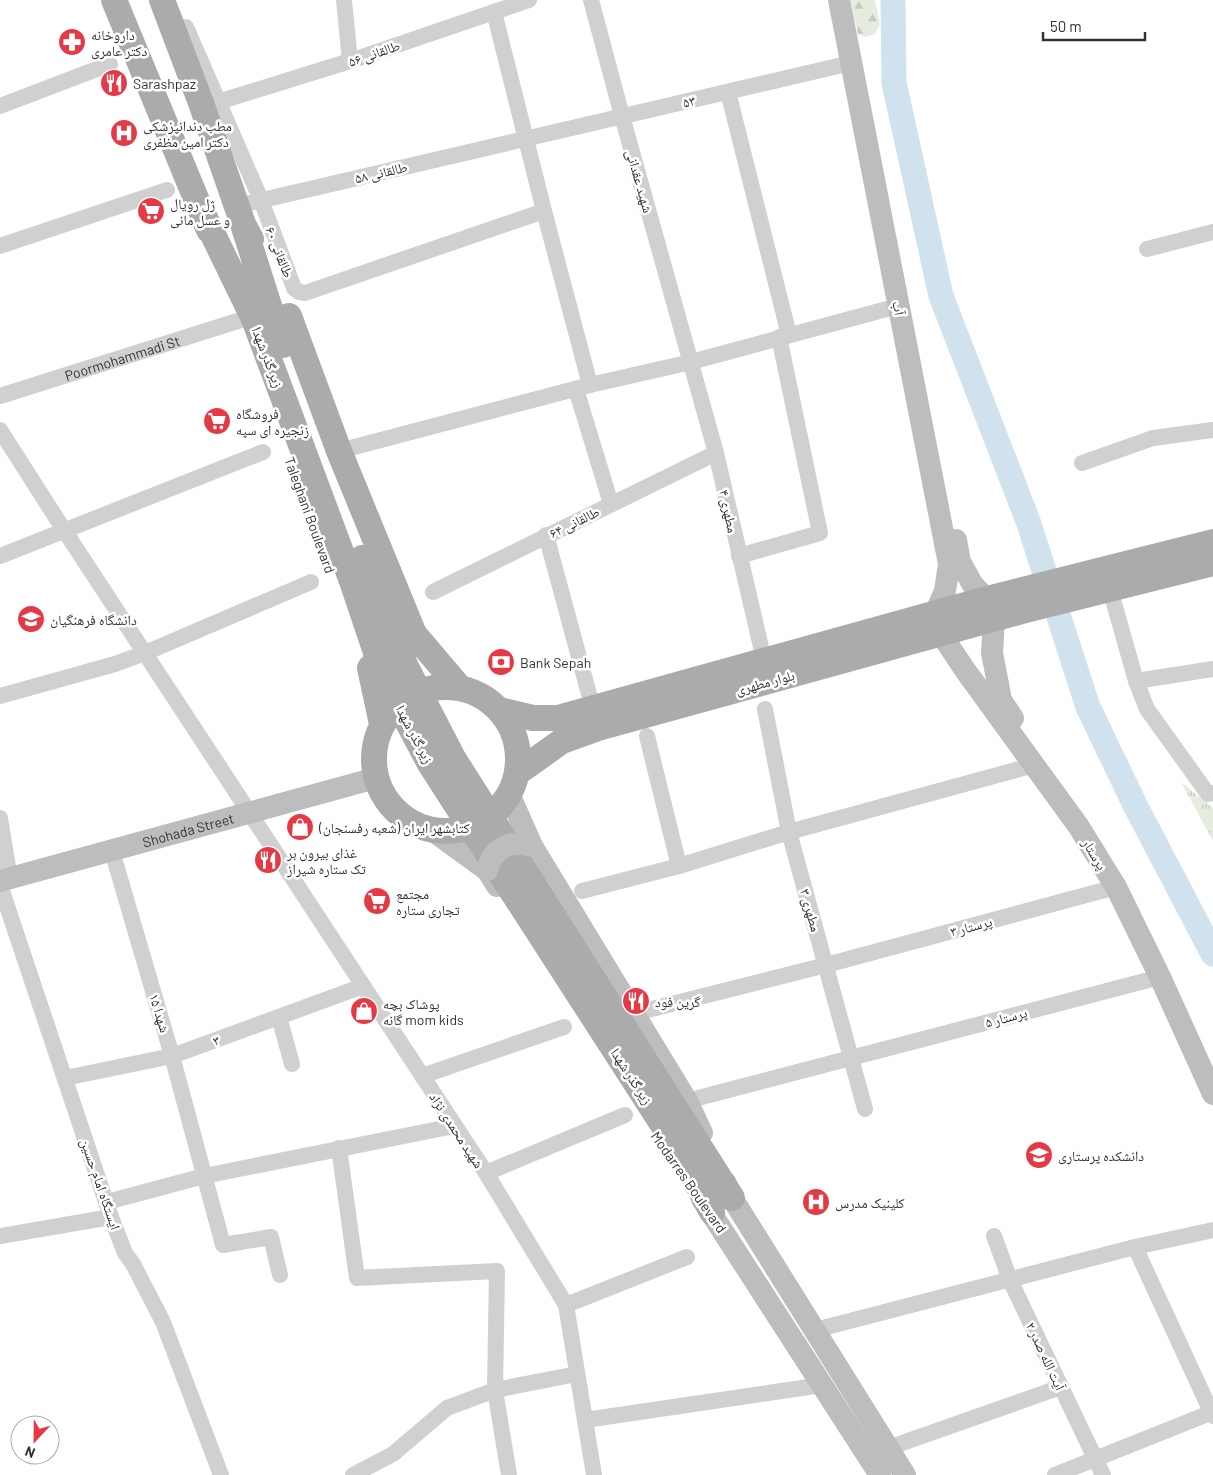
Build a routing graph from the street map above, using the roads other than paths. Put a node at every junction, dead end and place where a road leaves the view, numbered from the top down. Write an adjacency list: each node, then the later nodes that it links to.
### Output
1 (114, 0): 21 (main road, Taleghani Boulevard)
2 (162, 0): 19 (main road)
3 (344, 0): 10 (street)
4 (529, 0): 8 (street, طالقانی ۵۶)
5 (591, 0): 16 (street, شهید عقدانی)
6 (839, 0): 11 (street, آب)
7 (850, 0): 47 (street, آب)
8 (494, 12): 10 (street, طالقانی ۵۶); 17 (street)
9 (186, 27): 14 (street, طالقانی ۶۰)
10 (350, 61): 14 (street, طالقانی ۵۶)
11 (851, 63): 13 (street, ۵۳); 25 (street, آب)
12 (110, 64): 15 (street)
13 (728, 92): 16 (street, ۵۳); 27 (street)
14 (218, 102): 19 (street, طالقانی ۶۰)
15 (0, 106)
16 (622, 116): 17 (street, ۵۳); 28 (street, شهید عقدانی)
17 (526, 139): 19 (street, طالقانی ۵۸); 20 (street)
18 (167, 190): 23 (street)
19 (247, 210): 20 (street, طالقانی ۶۰); 34 (main road); 97 (main road, زیر گذر شهدا)
20 (544, 210): 29 (street)
21 (203, 214): 26 (main road, Taleghani Boulevard); 97 (main road, زیر گذر شهدا)
22 (1213, 232): 24 (street)
23 (0, 246)
24 (1147, 249)
25 (898, 306): 27 (street); 48 (street, آب)
26 (244, 319): 30 (street, Poormohammadi St); 51 (main road, Taleghani Boulevard)
27 (784, 336): 28 (street); 42 (street)
28 (691, 362): 29 (street); 35 (street, مطهری ۴)
29 (583, 387): 34 (street); 37 (street)
30 (0, 396)
31 (0, 430): 38 (street, شهید محمدی نژاد)
32 (1213, 430): 36 (street)
33 (263, 452): 38 (street)
34 (339, 452): 49 (main road)
35 (716, 453): 37 (street, طالقانی ۶۴); 42 (street, مطهری ۴)
36 (1082, 463)
37 (611, 504): 39 (street, طالقانی ۶۴)
38 (64, 530): 41 (street); 50 (street, شهید محمدی نژاد)
39 (546, 535): 46 (street, طالقانی ۶۴); 57 (street)
40 (1213, 542): 45 (main road)
41 (0, 556)
42 (739, 556): 52 (street, مطهری ۴)
43 (1213, 563): 45 (main road)
44 (311, 582): 50 (street)
45 (1100, 585): 47 (main road, بلوار مطهری); 54 (street)
46 (433, 592)
47 (990, 609): 48 (main road, بلوار مطهری); 86 (street, پرستار)
48 (938, 624): 52 (main road, بلوار مطهری); 62 (street, پرستار); 64 (main road, بلوار مطهری)
49 (412, 639): 51 (main road, bridge); 55 (main road)
50 (145, 653): 56 (street); 66 (street, شهید محمدی نژاد)
51 (371, 654): 60 (main road, Taleghani Boulevard)
52 (764, 660): 57 (main road, بلوار مطهری)
53 (1213, 669): 54 (street)
54 (1136, 681): 65 (street)
55 (459, 688): 59 (main road); 60 (main road)
56 (0, 696)
57 (592, 709): 59 (main road, بلوار مطهری)
58 (765, 709): 69 (street, مطهری ۳)
59 (499, 710): 64 (main road)
60 (382, 724): 63 (main road)
61 (647, 736): 72 (street)
62 (1034, 765): 69 (street); 75 (street, پرستار)
63 (376, 778): 66 (street, Shohada Street); 68 (main road)
64 (513, 783): 68 (main road); 70 (street, Modarres Boulevard)
65 (1213, 793)
66 (250, 814): 71 (street, Shohada Street); 79 (street, شهید محمدی نژاد)
67 (0, 818): 74 (street, ایستگاه امام حسین)
68 (432, 830): 73 (street, Modarres Boulevard)
69 (789, 832): 72 (street); 77 (street, مطهری ۳)
70 (532, 846): 73 (street, bridge); 97 (street, Modarres Boulevard)
71 (112, 851): 74 (street, Shohada Street); 83 (street, شهدا ۱۵)
72 (679, 866): 76 (street)
73 (487, 870): 97 (street, Modarres Boulevard)
74 (3, 882): 88 (street, ایستگاه امام حسین)
75 (1116, 887): 77 (street, پرستار ۳); 78 (street, پرستار)
76 (582, 891)
77 (826, 965): 80 (street, پرستار ۳); 84 (street, مطهری ۳)
78 (1160, 977): 84 (street, پرستار ۵); 89 (street, پرستار)
79 (363, 986): 81 (street, ۳); 87 (street, شهید محمدی نژاد)
80 (644, 1011)
81 (279, 1017): 83 (street, ۳); 85 (street)
82 (564, 1027): 87 (street)
83 (172, 1056): 88 (street, ۳); 96 (street, شهدا ۱۵)
84 (851, 1057): 90 (street, پرستار ۵); 91 (street, مطهری ۳)
85 (292, 1064)
86 (1213, 1069)
87 (422, 1076): 93 (street, شهید محمدی نژاد)
88 (65, 1078): 98 (street, ایستگاه امام حسین)
89 (1213, 1094)
90 (698, 1098)
91 (865, 1109)
92 (625, 1115): 95 (street)
93 (454, 1126): 94 (street); 95 (street, شهید محمدی نژاد)
94 (339, 1148): 96 (street); 111 (street)
95 (486, 1173): 106 (street, شهید محمدی نژاد)
96 (204, 1176): 98 (street); 104 (street, شهدا ۱۵)
97 (722, 1205): 107 (street, Modarres Boulevard); 109 (street, Modarres Boulevard)
98 (109, 1210): 100 (street); 116 (street, ایستگاه امام حسین)
99 (1213, 1230): 102 (street)
100 (0, 1236)
101 (994, 1236): 105 (street, آیت الله صدر ۲)
102 (1135, 1248): 105 (street); 112 (street)
103 (687, 1257): 106 (street)
104 (280, 1275)
105 (1010, 1280): 107 (street); 110 (street, آیت الله صدر ۲)
106 (566, 1305): 108 (street, شهید محمدی نژاد)
107 (815, 1330): 114 (street, Modarres Boulevard)
108 (577, 1374): 111 (street); 113 (street, شهید محمدی نژاد)
109 (822, 1385): 113 (street); 120 (street, Modarres Boulevard)
110 (1061, 1387): 114 (street); 115 (street, آیت الله صدر ۲)
111 (495, 1390): 117 (street); 118 (street)
112 (1212, 1413): 115 (street)
113 (585, 1420): 119 (street, شهید محمدی نژاد)
114 (888, 1448): 121 (street, Modarres Boulevard)
115 (1096, 1459): 122 (street); 123 (street, آیت الله صدر ۲)
116 (221, 1475)
117 (353, 1475)
118 (510, 1475)
119 (594, 1475)
120 (880, 1475)
121 (905, 1475)
122 (1055, 1475)
123 (1103, 1475)

